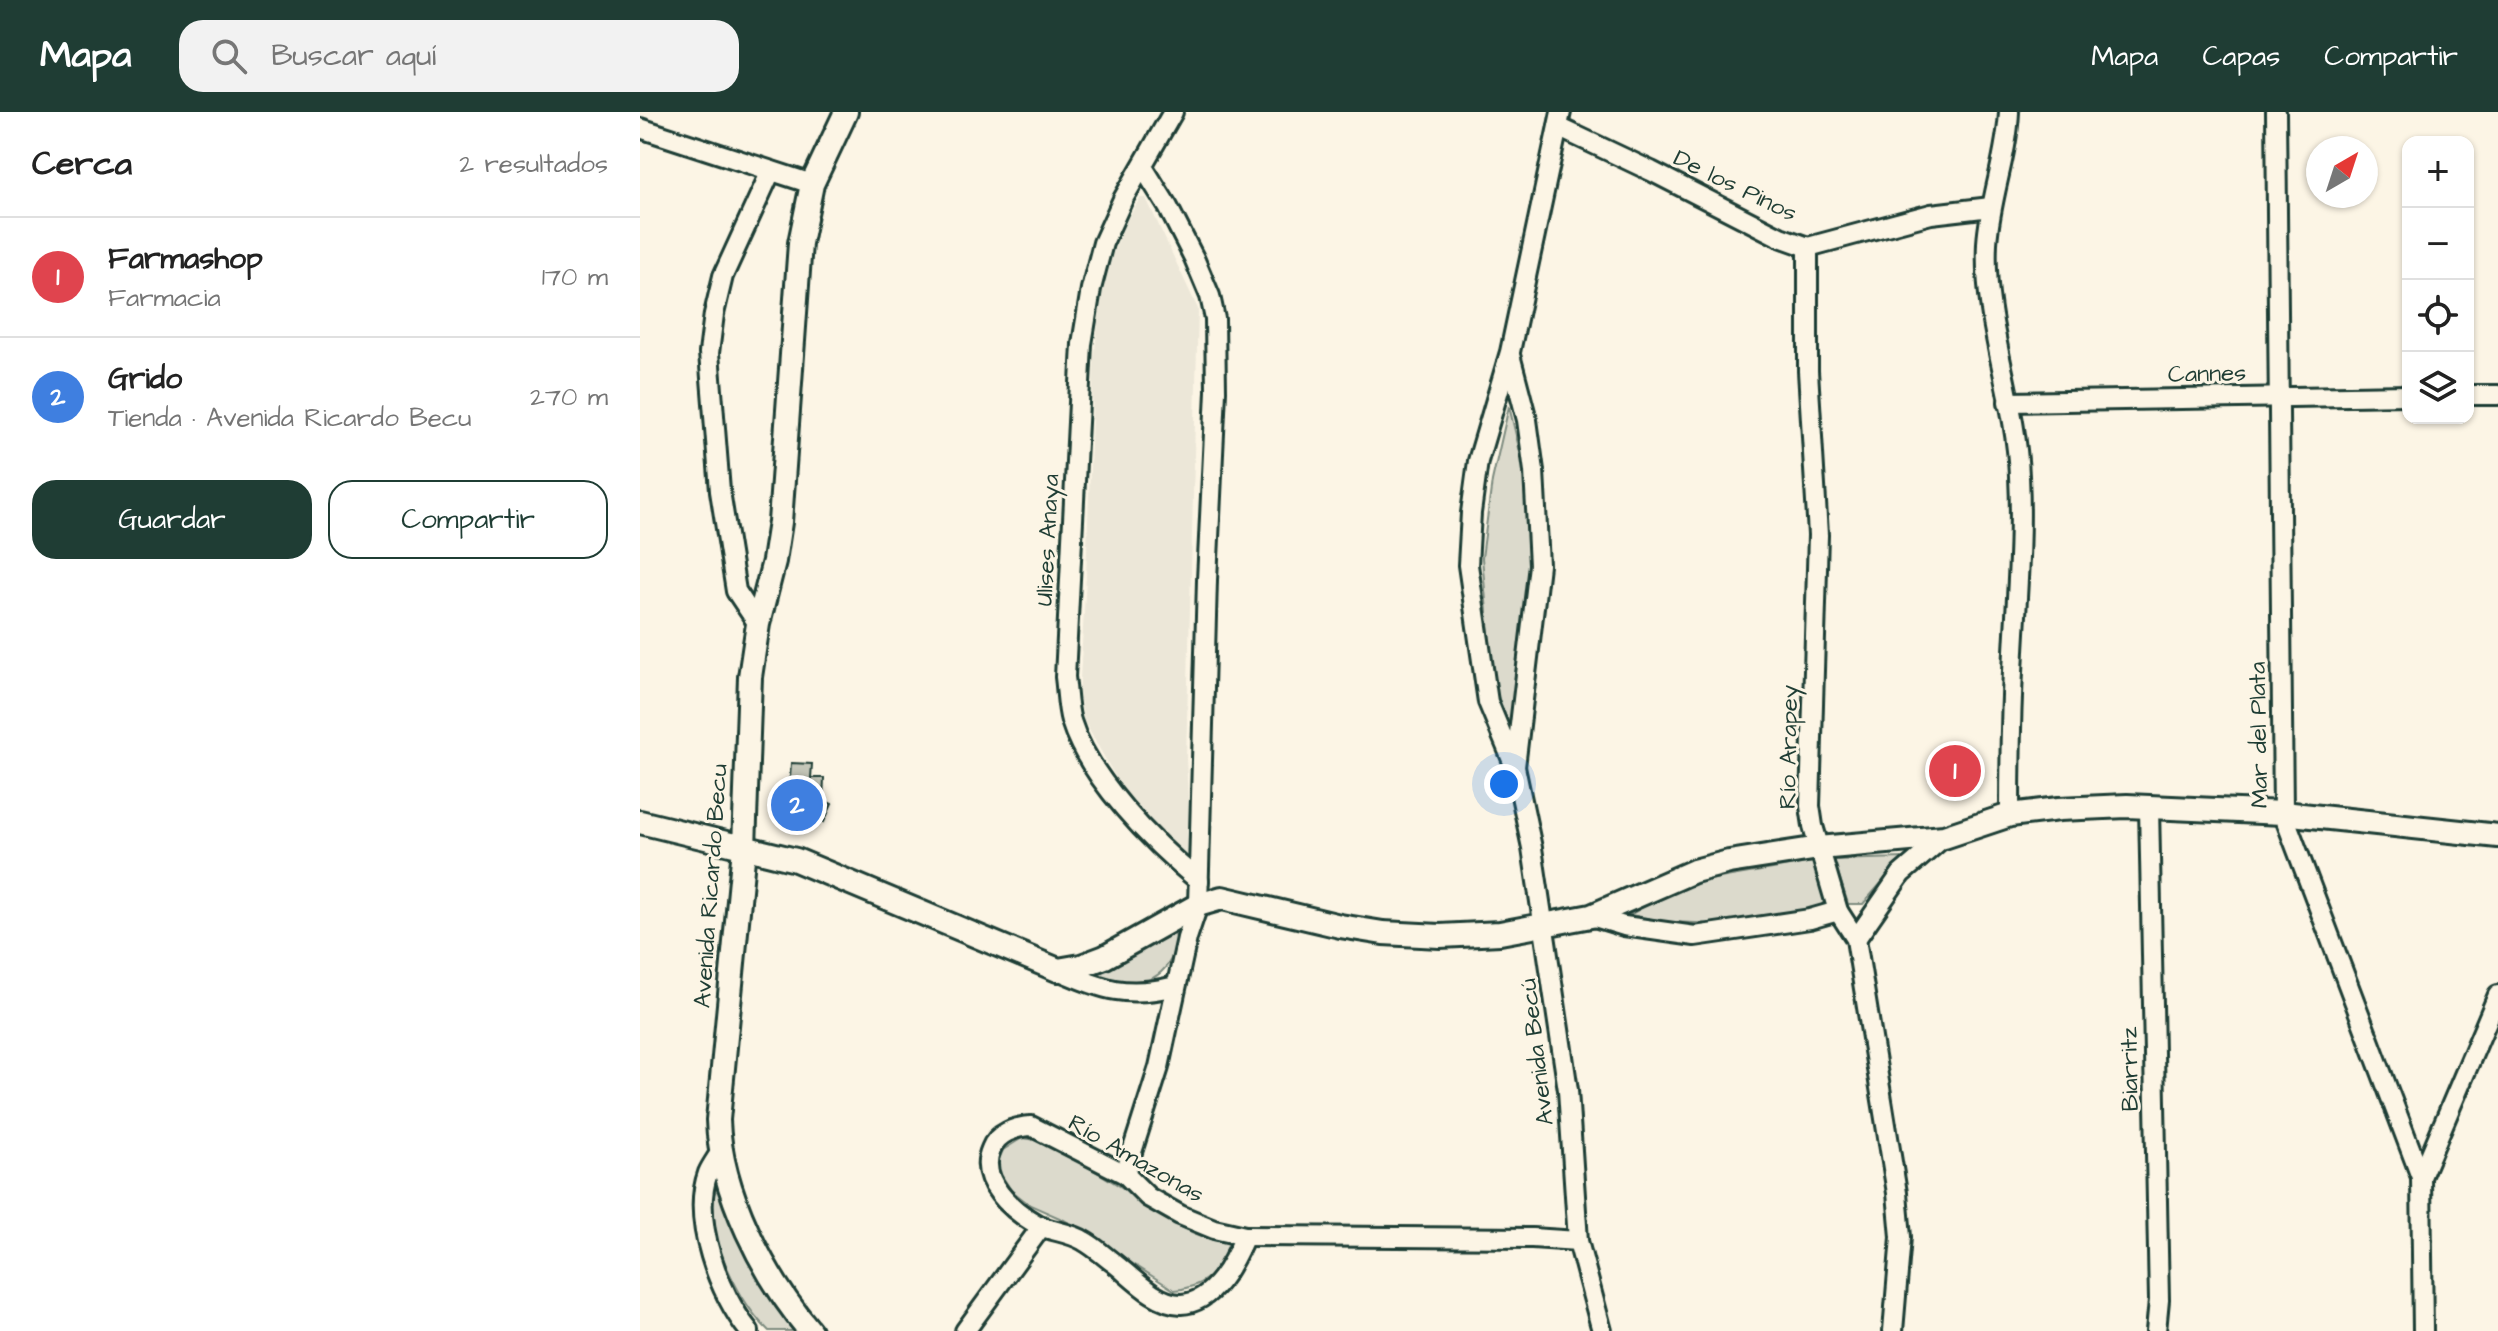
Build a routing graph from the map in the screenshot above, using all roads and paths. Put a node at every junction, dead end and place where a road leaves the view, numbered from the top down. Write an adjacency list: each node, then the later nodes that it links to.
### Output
1 (846, 112): 9 (street, Avenida Ricardo Becu)
2 (1173, 112): 7 (street, Ulises Anaya)
3 (2009, 112): 10 (street)
4 (2276, 112): 16 (street, Mar del Plata)
5 (1560, 120): 11 (street, De los Pinos); 12 (street)
6 (640, 128): 8 (street)
7 (1143, 167): 28 (street); 28 (street, Ulises Anaya)
8 (771, 171): 9 (street); 18 (street)
9 (812, 184): 18 (street, Avenida Ricardo Becu)
10 (1991, 207): 11 (street, De los Pinos); 17 (street)
11 (1808, 247): 27 (street, Río Arapey)
12 (1510, 352): 19 (street); 19 (street)
13 (2402, 395): 16 (street, Cannes)
14 (2474, 395): 15 (street)
15 (2498, 395)
16 (2279, 396): 17 (street, Cannes); 21 (street, Mar del Plata)
17 (2008, 402): 22 (street)
18 (758, 624): 26 (street, Avenida Ricardo Becu)
19 (1515, 767): 32 (street, Avenida Becú)
20 (2149, 807): 21 (street); 22 (street); 48 (street, Biarritz)
21 (2283, 813): 24 (street); 39 (street, Mar del Plata)
22 (2010, 815): 25 (street)
23 (640, 822): 26 (street)
24 (2498, 836)
25 (1944, 837): 27 (street); 33 (street)
26 (744, 848): 34 (street); 37 (street, Avenida Ricardo Becu)
27 (1819, 848): 30 (street, Río Arapey); 31 (street)
28 (1199, 881): 29 (street)
29 (1198, 905): 32 (street); 34 (street); 35 (street)
30 (1838, 911): 31 (street); 33 (street, Río Arapey)
31 (1591, 916): 32 (street)
32 (1545, 925): 42 (street, Avenida Becú)
33 (1856, 939): 47 (street, Río Arapey)
34 (1058, 970): 35 (street)
35 (1176, 986): 38 (street)
36 (2498, 995): 39 (street)
37 (721, 1151): 43 (street, Avenida Ricardo Becu); 44 (street, Avenida Ricardo Becu)
38 (1125, 1174): 40 (street, Río Amazonas); 41 (street, Río Amazonas)
39 (2421, 1177): 49 (street, Mar del Plata)
40 (1042, 1226): 41 (street, Río Amazonas); 45 (street)
41 (1245, 1236): 42 (street, Río Amazonas)
42 (1578, 1241): 46 (street, Avenida Becú)
43 (749, 1331)
44 (810, 1331)
45 (965, 1331)
46 (1602, 1331)
47 (1893, 1331)
48 (2156, 1331)
49 (2423, 1331)

